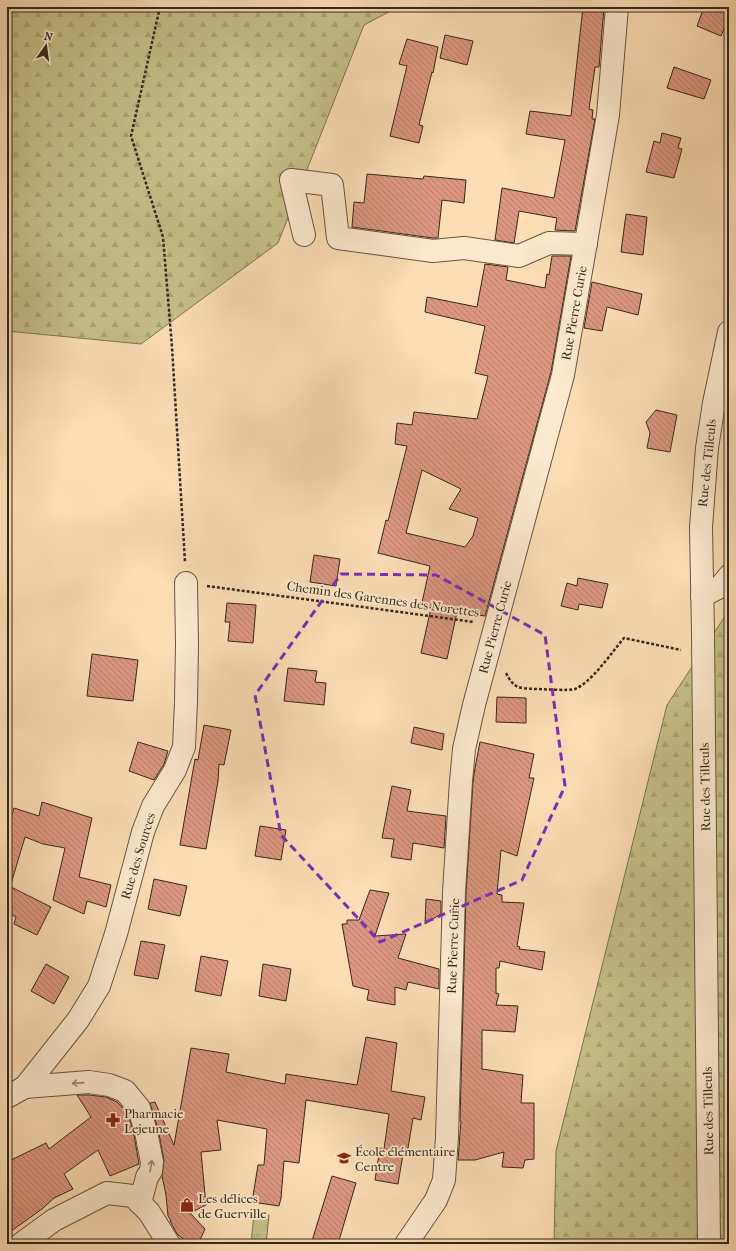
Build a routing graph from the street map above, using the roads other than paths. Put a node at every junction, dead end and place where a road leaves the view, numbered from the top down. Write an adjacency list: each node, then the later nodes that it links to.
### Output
1 (616, 7): 3 (street, Rue Pierre Curie)
2 (304, 235): 3 (street)
3 (586, 244): 12 (street, Rue Pierre Curie)
4 (729, 332): 7 (street, Rue des Tilleuls)
5 (729, 576): 7 (street)
6 (186, 583): 8 (street, Rue des Sources)
7 (702, 596): 13 (street, Rue des Tilleuls)
8 (16, 1092): 9 (street, one-way to 8)
9 (140, 1203): 10 (street); 11 (street)
10 (21, 1244)
11 (169, 1244)
12 (406, 1244)
13 (709, 1244)

